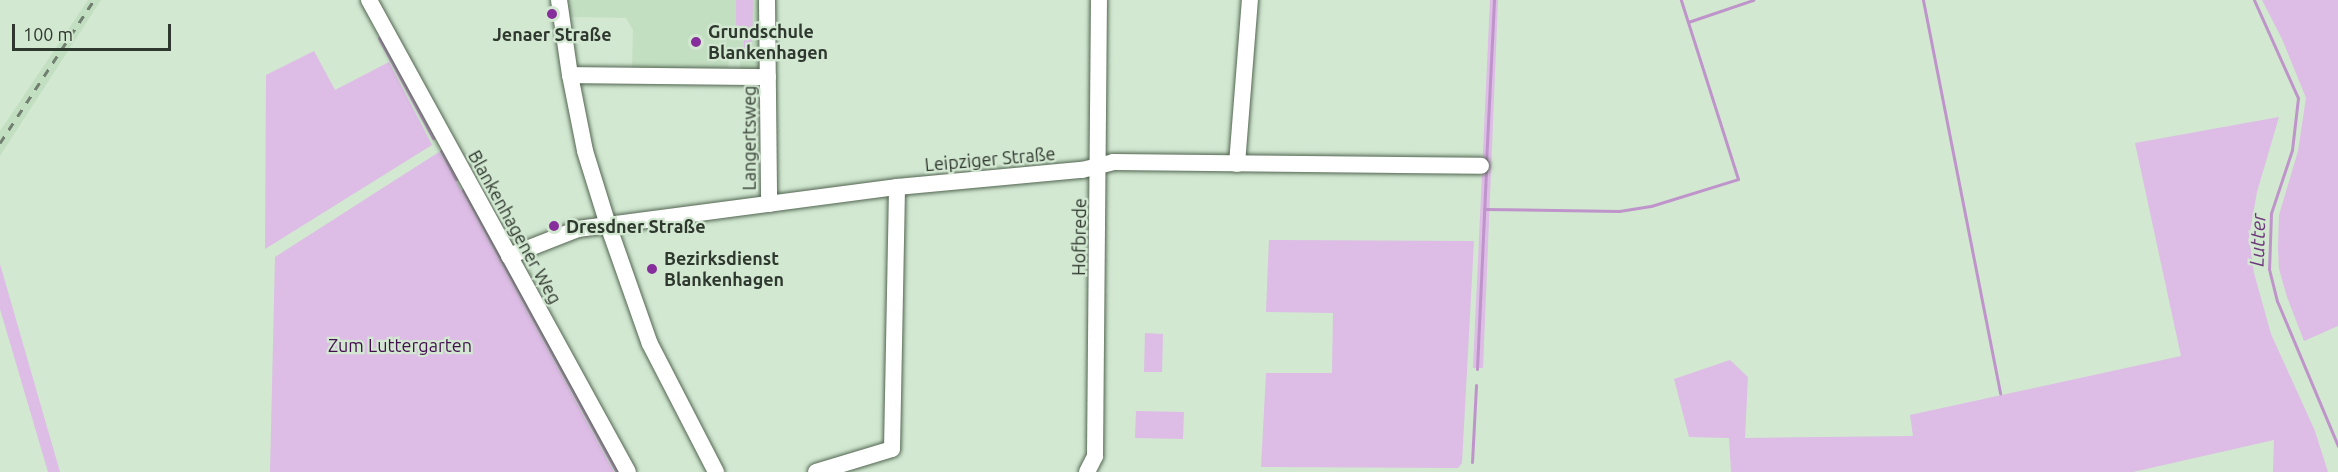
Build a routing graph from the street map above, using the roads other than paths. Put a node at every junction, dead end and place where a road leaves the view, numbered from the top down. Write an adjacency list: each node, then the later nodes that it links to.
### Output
1 (369, 0): 14 (street, Blankenhagener Weg)
2 (559, 0): 6 (street)
3 (767, 0): 7 (street, Langertsweg)
4 (1099, 0): 9 (street, Hofbrede)
5 (1250, 0): 8 (street)
6 (570, 75): 7 (street); 13 (street)
7 (768, 77): 12 (street, Langertsweg)
8 (1237, 164): 9 (street, Leipziger Straße); 10 (street, Leipziger Straße)
9 (1099, 166): 11 (street, Leipziger Straße); 18 (street, Hofbrede)
10 (1481, 166)
11 (897, 187): 12 (street, Leipziger Straße); 17 (street)
12 (769, 204): 13 (street, Leipziger Straße)
13 (608, 225): 14 (street, Leipziger Straße); 16 (street)
14 (509, 256): 15 (street, Blankenhagener Weg)
15 (628, 472)
16 (716, 472)
17 (816, 472)
18 (1087, 472)

